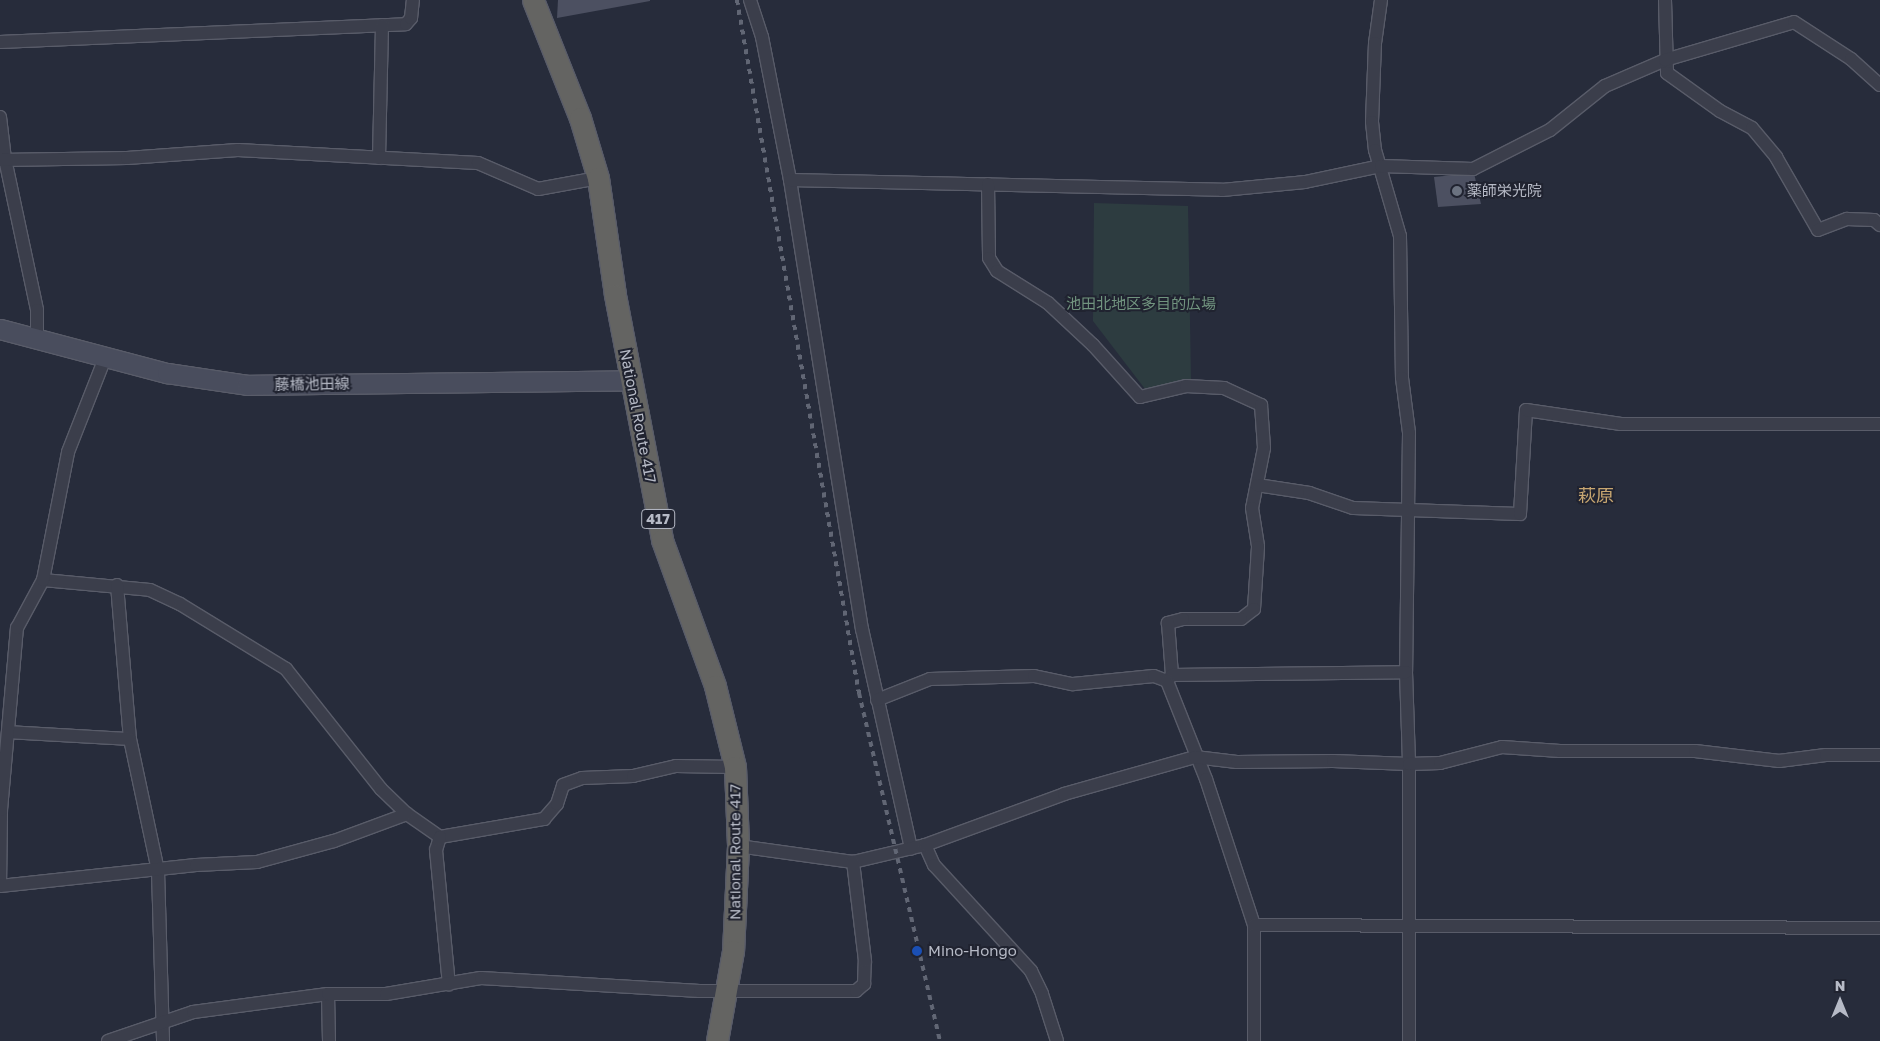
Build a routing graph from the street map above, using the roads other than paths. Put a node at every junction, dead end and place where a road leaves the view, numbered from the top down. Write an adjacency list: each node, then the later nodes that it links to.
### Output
1 (413, 0): 6 (street)
2 (533, 0): 14 (highway, National Route 417 / 417)
3 (750, 0): 15 (street)
4 (1381, 0): 13 (street)
5 (1665, 0): 8 (street)
6 (382, 25): 7 (street); 11 (street)
7 (0, 42)
8 (1665, 60): 9 (street); 13 (street); 17 (street)
9 (1880, 85)
10 (0, 117): 12 (street)
11 (379, 158): 12 (street); 14 (street)
12 (2, 160): 19 (street)
13 (1381, 166): 16 (street); 24 (street)
14 (598, 178): 21 (highway, National Route 417 / 417)
15 (790, 180): 16 (street); 29 (street)
16 (988, 184): 23 (street)
17 (1880, 225)
18 (0, 329): 19 (main road, 藤橋池田線)
19 (37, 338): 20 (main road, 藤橋池田線)
20 (105, 358): 21 (main road, 藤橋池田線); 25 (street)
21 (630, 380): 36 (highway, National Route 417 / 417)
22 (1880, 424): 24 (street)
23 (1257, 485): 24 (street); 28 (street)
24 (1409, 511): 27 (street)
25 (43, 580): 26 (street); 30 (street)
26 (117, 586): 32 (street); 37 (street)
27 (1406, 672): 28 (street); 35 (street)
28 (1170, 678): 29 (street); 34 (street)
29 (877, 700): 41 (street)
30 (4, 716): 31 (street)
31 (8, 732): 32 (street); 43 (street)
32 (130, 739): 43 (street)
33 (1880, 754): 35 (street)
34 (1196, 757): 35 (street); 39 (street); 45 (street)
35 (1409, 764): 44 (street)
36 (735, 767): 38 (street); 40 (highway, National Route 417 / 417)
37 (407, 814): 38 (street); 43 (street)
38 (440, 837): 47 (street)
39 (925, 845): 41 (street); 55 (street)
40 (738, 846): 42 (street); 48 (highway, National Route 417 / 417)
41 (911, 849): 42 (street)
42 (853, 862): 48 (street)
43 (158, 871): 50 (street)
44 (1410, 924): 45 (street); 46 (street); 57 (street)
45 (1254, 925): 56 (street)
46 (1880, 928)
47 (449, 984): 48 (street); 49 (street)
48 (726, 991): 54 (highway, National Route 417 / 417)
49 (328, 994): 50 (street); 53 (street)
50 (160, 1021): 51 (street); 52 (street)
51 (108, 1041)
52 (163, 1041)
53 (328, 1041)
54 (716, 1041)
55 (1057, 1041)
56 (1254, 1041)
57 (1409, 1041)

